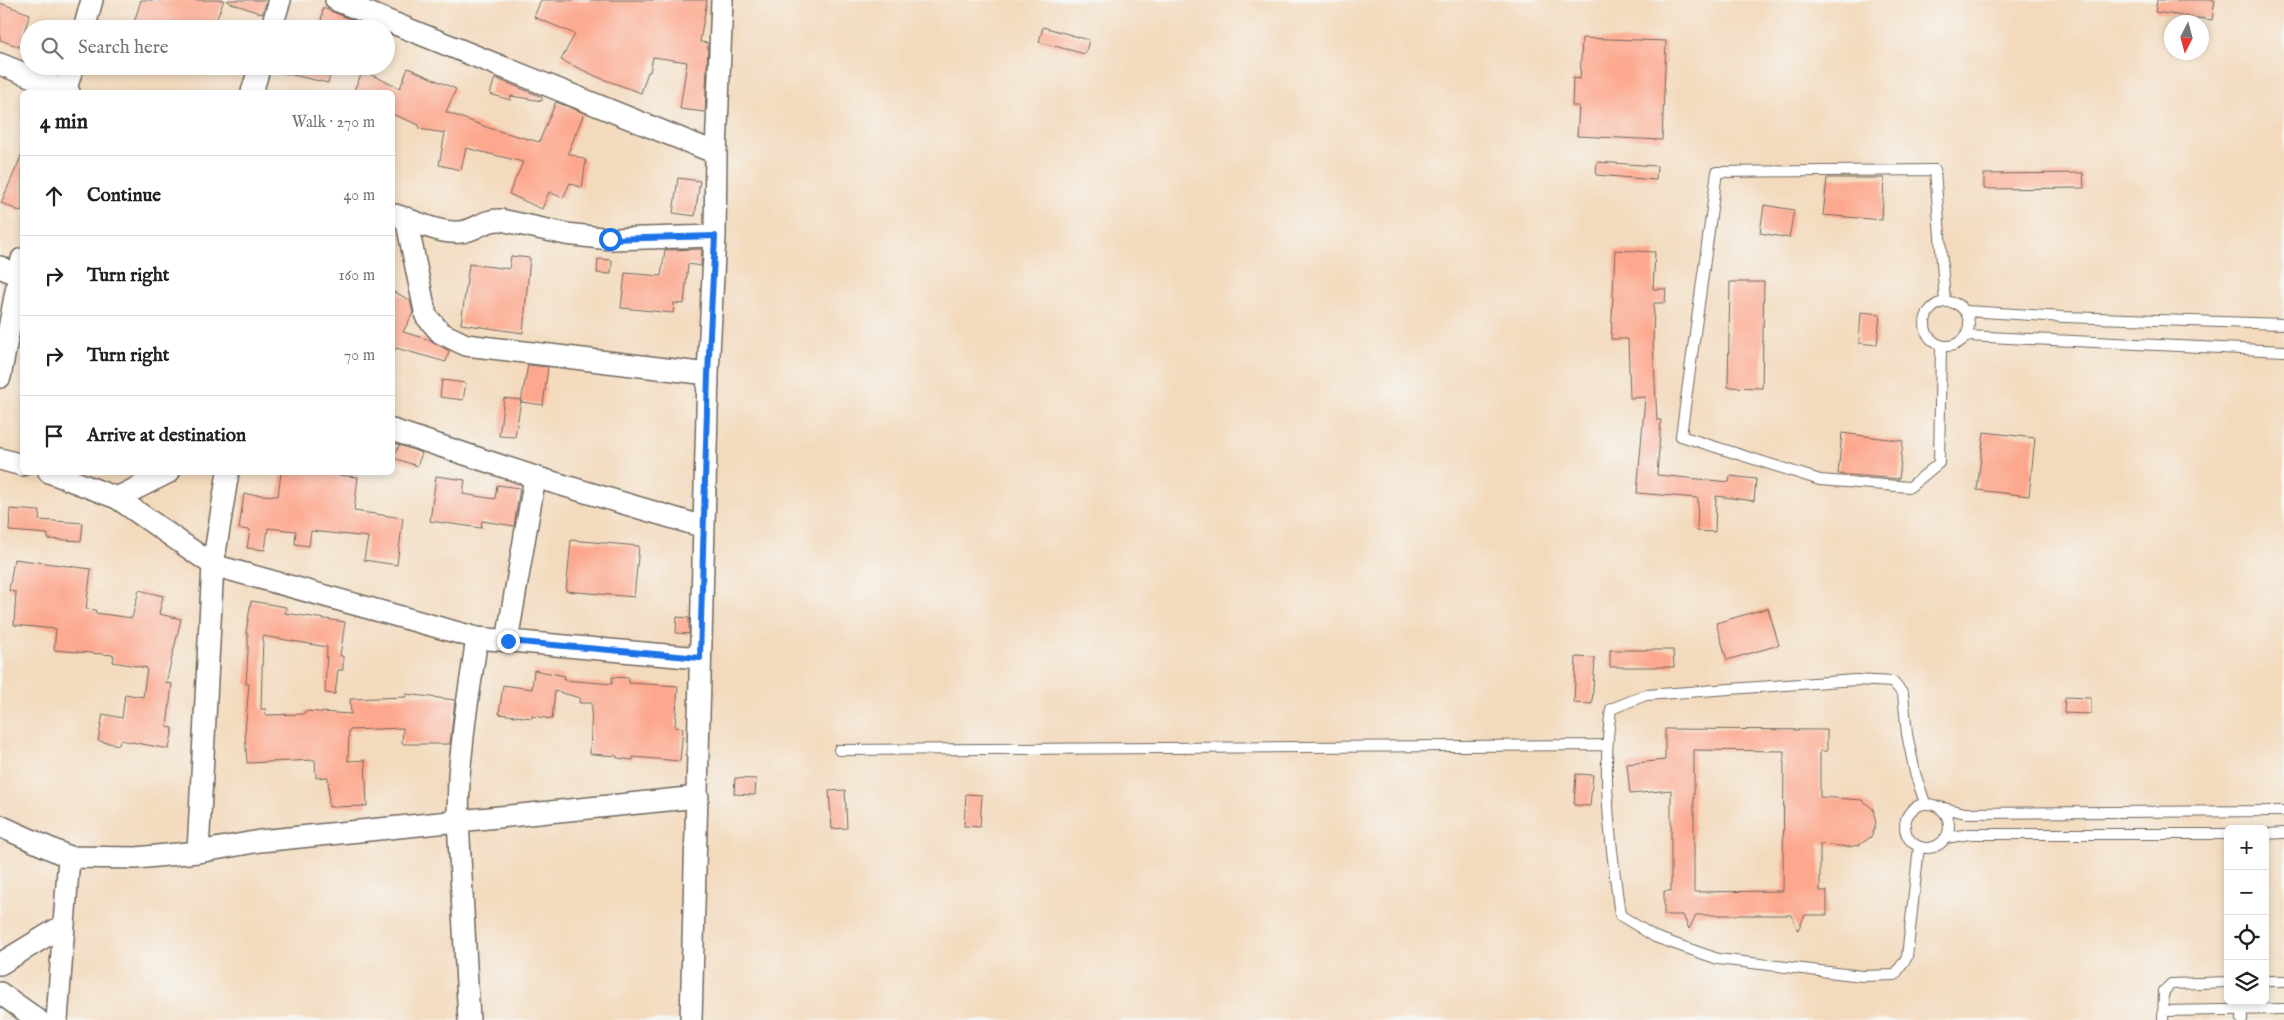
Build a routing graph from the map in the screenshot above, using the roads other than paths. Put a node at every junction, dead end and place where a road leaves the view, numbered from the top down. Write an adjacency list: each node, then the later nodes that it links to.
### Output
1 (92, 0): 5 (street)
2 (280, 0): 6 (street)
3 (336, 0): 7 (street)
4 (722, 0): 17 (street)
5 (86, 20)
6 (274, 20)
7 (386, 20)
8 (395, 24): 17 (street)
9 (0, 64): 10 (street)
10 (20, 72)
11 (26, 75): 14 (street)
12 (71, 75): 15 (street)
13 (257, 75): 16 (street)
14 (62, 90)
15 (67, 90)
16 (253, 90)
17 (716, 152): 19 (street)
18 (399, 216): 19 (street); 27 (street)
19 (715, 236): 27 (street)
20 (16, 270): 28 (street)
21 (1944, 302): 22 (lane); 25 (lane); 25 (lane)
22 (1966, 311): 23 (lane); 24 (lane)
23 (2284, 324)
24 (1966, 336): 25 (lane); 26 (lane)
25 (1941, 346)
26 (2284, 351)
27 (708, 374): 37 (street)
28 (0, 377)
29 (395, 431): 35 (street)
30 (0, 459): 31 (street)
31 (20, 464)
32 (56, 475): 36 (street)
33 (163, 475): 36 (street)
34 (228, 475): 38 (street)
35 (535, 477): 37 (street); 40 (street)
36 (117, 498): 38 (street)
37 (704, 527): 41 (street)
38 (213, 565): 39 (street); 55 (street)
39 (478, 638): 40 (street); 48 (street)
40 (508, 641): 41 (street)
41 (700, 658): 44 (street)
42 (1606, 745): 43 (lane); 45 (lane); 54 (lane)
43 (839, 750)
44 (698, 797): 48 (street); 69 (street)
45 (1925, 803): 46 (lane); 54 (lane)
46 (1940, 807): 47 (lane); 53 (lane)
47 (2284, 811)
48 (458, 821): 55 (street); 68 (street)
49 (0, 826): 56 (street)
50 (2224, 834): 53 (lane)
51 (2269, 834): 52 (lane)
52 (2284, 834)
53 (1946, 838): 54 (lane)
54 (1919, 847)
55 (198, 852): 56 (street)
56 (69, 857): 57 (street)
57 (64, 925): 58 (street); 67 (street)
58 (0, 964)
59 (2269, 981): 60 (lane)
60 (2284, 981)
61 (2224, 982): 65 (lane)
62 (0, 993): 66 (street)
63 (2284, 1009): 64 (lane)
64 (2242, 1010): 65 (lane)
65 (2163, 1015)
66 (38, 1020)
67 (57, 1020)
68 (469, 1020)
69 (691, 1020)

